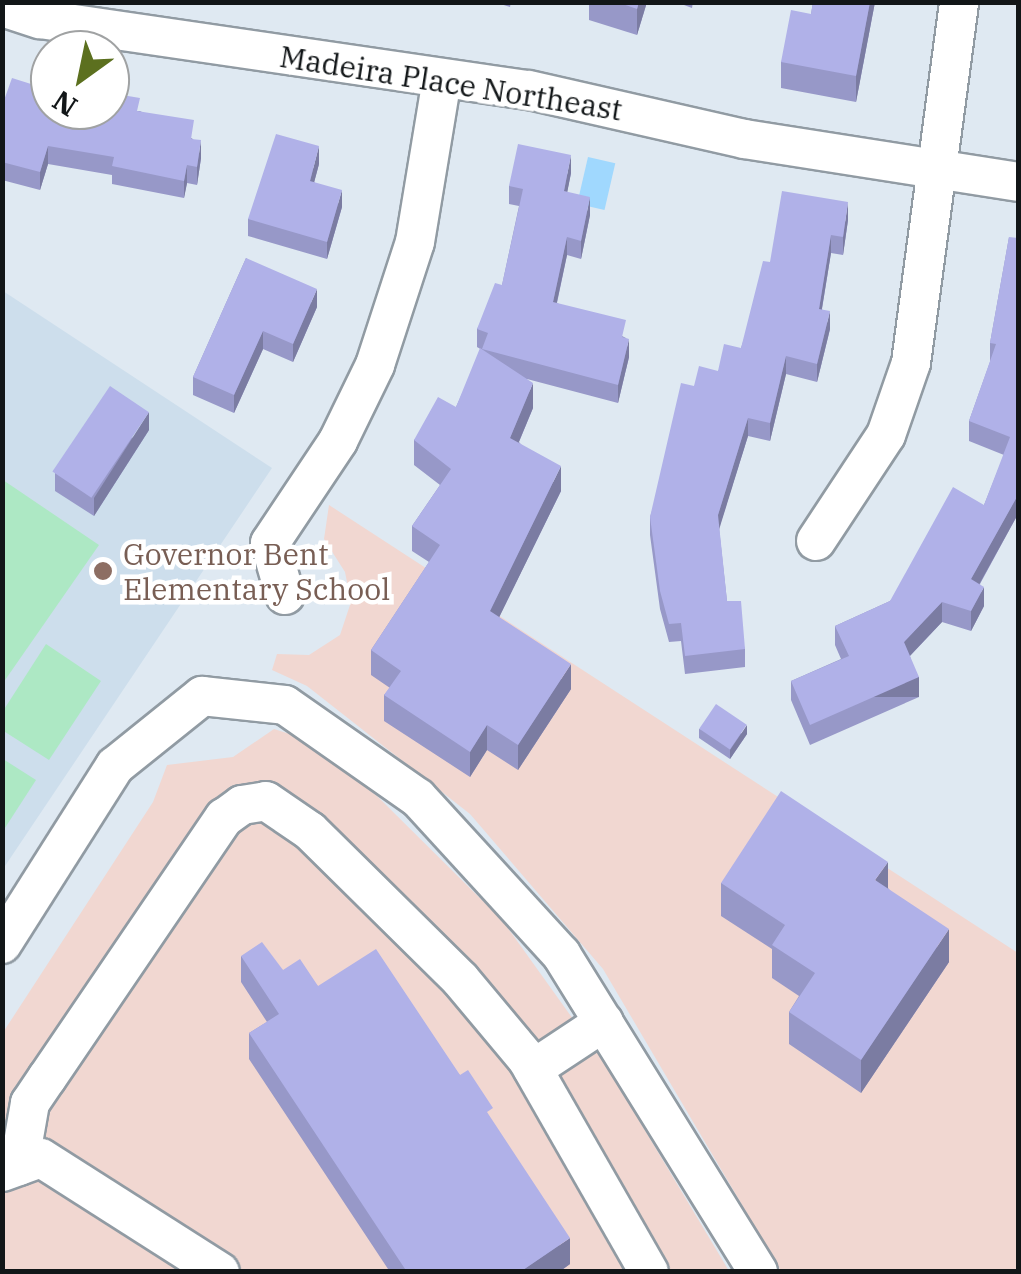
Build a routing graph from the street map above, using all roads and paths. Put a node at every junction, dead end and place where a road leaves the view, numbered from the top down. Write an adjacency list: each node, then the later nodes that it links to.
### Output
1 (959, 2): 4 (street)
2 (2, 7): 3 (street, Madeira Place Northeast)
3 (442, 79): 4 (street, Madeira Place Northeast); 7 (street)
4 (937, 172): 5 (street, Madeira Place Northeast); 6 (street)
5 (1018, 182)
6 (816, 541)
7 (285, 596)
8 (2, 944): 9 (street)
9 (604, 1022): 10 (street); 14 (street)
10 (533, 1069): 11 (street); 13 (street)
11 (11, 1169): 12 (street)
12 (220, 1272)
13 (649, 1272)
14 (758, 1272)

